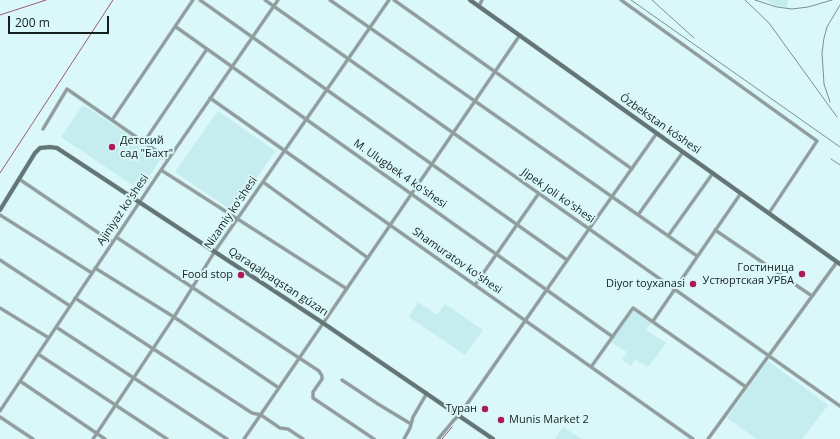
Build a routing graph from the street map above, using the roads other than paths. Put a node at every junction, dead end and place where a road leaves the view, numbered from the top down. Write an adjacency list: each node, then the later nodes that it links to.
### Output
1 (193, 0): 13 (street)
2 (200, 0): 16 (street)
3 (265, 0): 11 (street, Jipek Joli ko'shesi)
4 (278, 0): 11 (street, Ajiniyaz ko'shesi)
5 (330, 0): 14 (street)
6 (389, 0): 14 (street, Nizamiy ko'shesi)
7 (394, 0): 20 (street)
8 (470, 0): 12 (street, Ózbekstan kóshesi)
9 (482, 0): 12 (street)
10 (621, 0): 45 (street)
11 (274, 6): 16 (street, Ajiniyaz ko'shesi); 18 (street, Jipek Joli ko'shesi)
12 (479, 6): 15 (street, Ózbekstan kóshesi)
13 (176, 27): 17 (street, M. Ulugbek 4 ko'shesi); 24 (street)
14 (370, 28): 18 (street, Nizamiy ko'shesi); 23 (street)
15 (520, 35): 20 (street); 28 (street, Ózbekstan kóshesi)
16 (253, 37): 19 (street, Ajiniyaz ko'shesi); 21 (street)
17 (207, 49): 19 (street, M. Ulugbek 4 ko'shesi); 29 (street)
18 (348, 59): 21 (street, Nizamiy ko'shesi); 27 (street, Jipek Joli ko'shesi)
19 (232, 67): 22 (street, Ajiniyaz ko'shesi); 25 (street, M. Ulugbek 4 ko'shesi)
20 (495, 72): 23 (street); 34 (street)
21 (327, 90): 25 (street, Nizamiy ko'shesi); 33 (street)
22 (210, 98): 30 (street, Shamuratov ko'shesi); 32 (street, Ajiniyaz ko'shesi)
23 (475, 101): 27 (street); 42 (street)
24 (112, 120): 26 (street); 29 (street)
25 (306, 120): 30 (street, Nizamiy ko'shesi); 41 (street, M. Ulugbek 4 ko'shesi)
26 (43, 129)
27 (453, 133): 33 (street); 39 (street, Jipek Joli ko'shesi)
28 (657, 133): 31 (street, Ózbekstan kóshesi); 34 (street)
29 (144, 142): 32 (street)
30 (285, 150): 38 (street, Nizamiy ko'shesi); 50 (street, Shamuratov ko'shesi)
31 (683, 152): 36 (street, Ózbekstan kóshesi); 47 (street)
32 (168, 159): 35 (street, Ajiniyaz ko'shesi)
33 (432, 164): 41 (street); 49 (street)
34 (632, 169): 42 (street)
35 (161, 170): 43 (street, Ajiniyaz ko'shesi); 48 (street)
36 (713, 173): 40 (street, Ózbekstan kóshesi); 53 (street)
37 (19, 179): 43 (street, Qaraqalpaqstan gúzarı); 44 (street); 55 (street)
38 (263, 182): 48 (street, Nizamiy ko'shesi); 59 (street)
39 (539, 193): 49 (street); 51 (street, Jipek Joli ko'shesi)
40 (741, 193): 45 (street, Ózbekstan kóshesi); 52 (street)
41 (412, 194): 50 (street); 57 (street, M. Ulugbek 4 ko'shesi)
42 (612, 197): 47 (street); 51 (street)
43 (140, 202): 54 (street, Ajiniyaz ko'shesi); 56 (street, Qaraqalpaqstan gúzarı)
44 (0, 210)
45 (769, 213): 62 (street, Ózbekstan kóshesi)
46 (0, 215): 64 (street)
47 (638, 215): 53 (street)
48 (238, 219): 56 (street, Nizamiy ko'shesi); 67 (street)
49 (517, 224): 57 (street); 61 (street)
50 (390, 225): 59 (street); 65 (street, Shamuratov ko'shesi)
51 (589, 229): 61 (street); 68 (street, Jipek Joli ko'shesi)
52 (715, 230): 58 (street); 70 (street)
53 (668, 236): 58 (street)
54 (116, 237): 55 (street, Ajiniyaz ko'shesi); 66 (street)
55 (112, 242): 63 (street, Ajiniyaz ko'shesi)
56 (215, 251): 66 (street, Nizamiy ko'shesi); 77 (street, Qaraqalpaqstan gúzarı)
57 (496, 254): 65 (street); 69 (street, M. Ulugbek 4 ko'shesi)
58 (697, 256): 68 (street)
59 (368, 258): 67 (street)
60 (0, 260): 72 (street)
61 (568, 260): 69 (street)
62 (838, 263): 70 (street)
63 (95, 268): 64 (street, Ajiniyaz ko'shesi); 74 (street)
64 (92, 273): 71 (street, Ajiniyaz ko'shesi)
65 (475, 285): 75 (street, Shamuratov ko'shesi)
66 (192, 289): 74 (street, Nizamiy ko'shesi); 84 (street)
67 (347, 289): 77 (street)
68 (674, 289): 76 (street); 83 (street, Jipek Joli ko'shesi)
69 (547, 290): 75 (street); 79 (street, M. Ulugbek 4 ko'shesi)
70 (812, 296): 83 (street)
71 (75, 298): 72 (street, Ajiniyaz ko'shesi); 81 (street)
72 (70, 306): 78 (street, Ajiniyaz ko'shesi)
73 (0, 308): 80 (street)
74 (174, 317): 81 (street, Nizamiy ko'shesi); 90 (street)
75 (526, 321): 85 (street, Shamuratov ko'shesi); 96 (street)
76 (653, 321): 79 (street); 89 (street)
77 (323, 322): 84 (street); 91 (street, Qaraqalpaqstan gúzarı)
78 (56, 327): 80 (street, Ajiniyaz ko'shesi); 86 (street)
79 (613, 337): 85 (street)
80 (48, 338): 82 (street, Ajiniyaz ko'shesi)
81 (152, 349): 86 (street, Nizamiy ko'shesi); 95 (street)
82 (38, 354): 88 (street, Ajiniyaz ko'shesi); 92 (street)
83 (768, 356): 89 (street); 93 (street, Jipek Joli ko'shesi)
84 (300, 358): 90 (street); 107 (street)
85 (592, 367): 111 (street, Shamuratov ko'shesi)
86 (134, 377): 92 (street, Nizamiy ko'shesi); 104 (street)
87 (342, 380): 98 (street)
88 (20, 381): 94 (street, Ajiniyaz ko'shesi); 99 (street)
89 (746, 387): 112 (street)
90 (279, 388): 95 (street)
91 (427, 393): 96 (street, Qaraqalpaqstan gúzarı); 98 (street)
92 (115, 405): 99 (street, Nizamiy ko'shesi); 103 (street)
93 (840, 406)
94 (0, 411)
95 (261, 415): 105 (street); 106 (street)
96 (459, 415): 109 (street); 110 (street, Qaraqalpaqstan gúzarı)
97 (0, 417): 100 (street)
98 (411, 424): 108 (street)
99 (97, 434): 101 (street, Nizamiy ko'shesi); 102 (street)
100 (33, 439)
101 (93, 439)
102 (105, 439)
103 (167, 439)
104 (227, 439)
105 (244, 439)
106 (303, 439)
107 (374, 439)
108 (404, 439)
109 (438, 439)
110 (493, 439)
111 (693, 439)
112 (708, 439)

